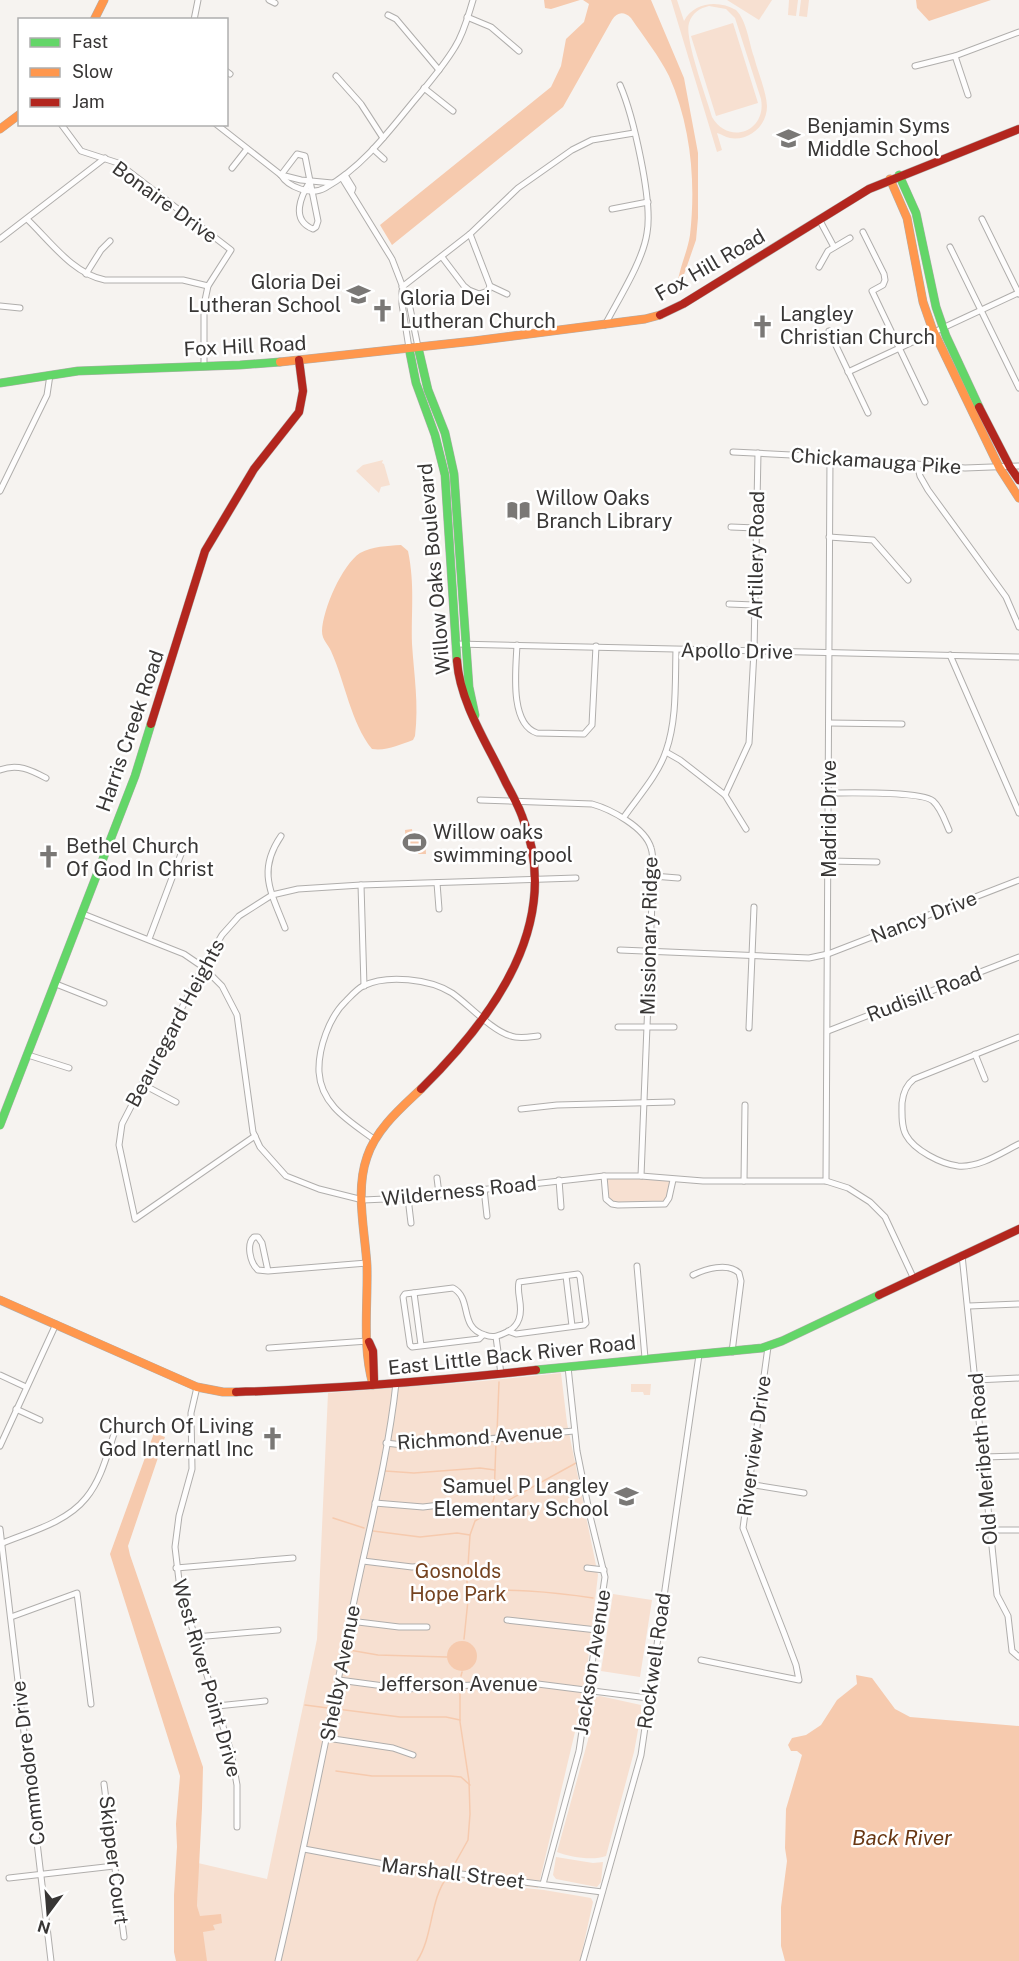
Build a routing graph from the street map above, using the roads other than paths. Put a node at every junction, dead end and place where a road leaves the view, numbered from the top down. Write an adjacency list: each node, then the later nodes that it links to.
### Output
1 (104, 0): 6 (street)
2 (198, 0): 7 (street)
3 (473, 0): 5 (street)
4 (388, 15): 12 (street)
5 (467, 17): 9 (street); 12 (street)
6 (95, 18)
7 (194, 18)
8 (1019, 32): 10 (street)
9 (519, 51)
10 (955, 56): 11 (street); 16 (street)
11 (915, 66)
12 (439, 70): 15 (street)
13 (336, 76): 24 (street)
14 (620, 85): 23 (street)
15 (424, 88): 17 (street); 24 (street)
16 (968, 95)
17 (453, 111)
18 (18, 116): 21 (street)
19 (62, 126): 27 (street, Bonaire Drive)
20 (218, 126): 25 (street)
21 (0, 129)
22 (1019, 129): 31 (street, Fox Hill Road)
23 (634, 133): 37 (street); 43 (street)
24 (383, 138): 26 (street)
25 (247, 149): 29 (street); 30 (street)
26 (374, 149): 28 (street); 32 (street)
27 (105, 158): 39 (street); 52 (street, Bonaire Drive)
28 (384, 159)
29 (232, 168)
30 (280, 174): 34 (street); 34 (street); 36 (street)
31 (899, 175): 33 (street, Fox Hill Road); 61 (street)
32 (344, 176): 35 (street); 54 (street)
33 (890, 179): 40 (street, Fox Hill Road); 63 (street)
34 (310, 181): 35 (street); 36 (street)
35 (332, 183): 36 (street)
36 (308, 190): 36 (street)
37 (648, 202): 38 (street); 60 (street)
38 (612, 209)
39 (27, 219): 45 (street); 51 (street)
40 (819, 219): 47 (street); 60 (street, Fox Hill Road)
41 (982, 219): 56 (street)
42 (863, 232): 66 (street)
43 (471, 234): 49 (street); 53 (street)
44 (850, 238): 47 (street)
45 (0, 239)
46 (110, 241): 51 (street)
47 (834, 247): 50 (street)
48 (950, 247): 59 (street)
49 (442, 257): 53 (street); 54 (street)
50 (819, 267)
51 (86, 274): 52 (street)
52 (208, 286): 68 (street, Bonaire Drive)
53 (490, 286): 55 (street)
54 (402, 287): 64 (street); 65 (street)
55 (507, 294)
56 (1019, 294): 59 (street)
57 (0, 306): 58 (street)
58 (20, 308)
59 (981, 311): 61 (street); 72 (street)
60 (605, 325): 64 (street, Fox Hill Road)
61 (944, 329): 63 (street); 81 (street)
62 (829, 331): 69 (street)
63 (935, 333): 66 (street); 80 (street)
64 (418, 347): 65 (street, Fox Hill Road); 93 (street, Willow Oaks Boulevard)
65 (409, 348): 67 (street, Fox Hill Road); 92 (street, Willow Oaks Boulevard)
66 (900, 349): 69 (street); 73 (street)
67 (299, 360): 68 (street, Fox Hill Road); 129 (street, Harris Creek Road)
68 (204, 366): 70 (street, Fox Hill Road)
69 (848, 372): 74 (street)
70 (50, 375): 71 (street, Fox Hill Road); 83 (street)
71 (0, 383)
72 (1019, 388)
73 (925, 402)
74 (868, 413)
75 (732, 452): 76 (street, Chickamauga Pike)
76 (758, 453): 77 (street, Chickamauga Pike); 86 (street, Artillery Road)
77 (830, 457): 78 (street, Chickamauga Pike); 87 (street, Madrid Drive)
78 (917, 464): 80 (street, Chickamauga Pike); 91 (street)
79 (1019, 466): 81 (street, Chickamauga Pike)
80 (999, 467): 81 (street, Chickamauga Pike); 84 (street)
81 (1010, 467): 82 (street)
82 (1019, 480)
83 (0, 491)
84 (1019, 498)
85 (731, 527): 86 (street)
86 (756, 528): 90 (street, Artillery Road)
87 (829, 537): 88 (street); 98 (street, Madrid Drive)
88 (908, 580)
89 (729, 604): 90 (street)
90 (754, 605): 97 (street, Artillery Road)
91 (1019, 627)
92 (456, 644): 93 (street, Apollo Drive); 101 (street, Willow Oaks Boulevard)
93 (466, 644): 94 (street, Apollo Drive); 101 (street, Willow Oaks Boulevard)
94 (516, 645): 95 (street, Apollo Drive); 95 (street)
95 (596, 646): 96 (street, Apollo Drive)
96 (676, 650): 97 (street, Apollo Drive); 104 (street)
97 (754, 651): 98 (street, Apollo Drive); 108 (street, Artillery Road)
98 (828, 652): 99 (street, Apollo Drive); 102 (street, Madrid Drive)
99 (950, 655): 100 (street, Apollo Drive); 111 (street)
100 (1019, 657)
101 (475, 717): 110 (street, Willow Oaks Boulevard)
102 (829, 723): 103 (street); 107 (street, Madrid Drive)
103 (902, 724)
104 (666, 752): 108 (street); 112 (street)
105 (0, 770): 106 (street)
106 (46, 778)
107 (830, 793): 114 (street); 117 (street, Madrid Drive)
108 (725, 795): 113 (street)
109 (480, 800): 110 (street, Missionary Ridge)
110 (514, 800): 112 (street, Missionary Ridge); 122 (street, Willow Oaks Boulevard)
111 (1019, 813)
112 (624, 817): 119 (street, Missionary Ridge)
113 (746, 829)
114 (949, 830)
115 (281, 836): 126 (street)
116 (190, 842): 131 (street)
117 (829, 861): 118 (street); 134 (street, Madrid Drive)
118 (877, 862)
119 (653, 876): 121 (street); 133 (street, Missionary Ridge)
120 (576, 878): 122 (street, Beauregard Heights)
121 (678, 878)
122 (534, 880): 124 (street, Beauregard Heights); 141 (street, Willow Oaks Boulevard)
123 (1019, 880): 134 (street, Nancy Drive)
124 (437, 883): 125 (street, Beauregard Heights); 128 (street)
125 (361, 885): 126 (street, Beauregard Heights); 139 (street)
126 (272, 895): 130 (street); 137 (street, Beauregard Heights)
127 (754, 907): 135 (street)
128 (439, 909)
129 (83, 914): 131 (street, Wilderness Road); 138 (street, Harris Creek Road)
130 (285, 928)
131 (149, 939): 137 (street, Wilderness Road)
132 (620, 950): 133 (street, Nancy Drive)
133 (650, 951): 135 (street, Nancy Drive); 142 (street, Missionary Ridge)
134 (828, 954): 135 (street, Nancy Drive); 146 (street, Madrid Drive)
135 (753, 956): 145 (street)
136 (1019, 957): 146 (street, Rudisill Road)
137 (203, 967): 153 (street, Beauregard Heights); 160 (street, Wilderness Road)
138 (56, 984): 140 (street); 150 (street, Harris Creek Road)
139 (363, 986): 141 (street); 161 (street)
140 (104, 1003)
141 (484, 1018): 147 (street); 161 (street, Willow Oaks Boulevard)
142 (648, 1026): 143 (street); 144 (street); 155 (street, Missionary Ridge)
143 (618, 1027)
144 (674, 1027)
145 (749, 1028)
146 (828, 1031): 169 (street, Madrid Drive)
147 (538, 1036)
148 (1019, 1037): 149 (street)
149 (975, 1054): 152 (street); 162 (street)
150 (28, 1055): 151 (street); 159 (street, Harris Creek Road)
151 (69, 1068)
152 (985, 1079)
153 (142, 1084): 154 (street); 160 (street, Beauregard Heights)
154 (176, 1102)
155 (643, 1102): 156 (street); 158 (street); 164 (street, Missionary Ridge)
156 (672, 1102)
157 (745, 1105): 168 (street)
158 (521, 1109)
159 (0, 1125)
160 (255, 1136): 173 (street, Wilderness Road)
161 (375, 1140): 173 (street, Willow Oaks Boulevard)
162 (1019, 1144)
163 (604, 1176): 164 (street, Wilderness Road); 166 (street, Wilderness Road); 167 (street)
164 (640, 1176): 167 (street, Wilderness Road)
165 (437, 1178): 171 (street)
166 (559, 1180): 170 (street, Wilderness Road); 174 (street)
167 (673, 1180): 168 (street, Wilderness Road)
168 (744, 1181): 169 (street, Wilderness Road)
169 (826, 1181): 184 (street, Wilderness Road)
170 (483, 1189): 171 (street, Wilderness Road); 175 (street)
171 (439, 1194): 172 (street, Wilderness Road)
172 (408, 1198): 173 (street, Wilderness Road); 176 (street)
173 (363, 1200): 179 (street, Willow Oaks Boulevard)
174 (561, 1207)
175 (487, 1216)
176 (411, 1223)
177 (1019, 1229): 178 (street, East Little Back River Road)
178 (963, 1255): 184 (street, East Little Back River Road); 188 (street, Old Meribeth Road)
179 (367, 1263): 181 (street); 194 (street, Willow Oaks Boulevard)
180 (636, 1266): 200 (street)
181 (268, 1271): 181 (street)
182 (693, 1275): 198 (street)
183 (566, 1276): 190 (street); 190 (street); 191 (street)
184 (913, 1277): 196 (street, East Little Back River Road)
185 (414, 1293): 192 (street); 195 (street); 195 (street)
186 (0, 1300): 189 (street, East Little Back River Road)
187 (1019, 1304): 188 (street)
188 (969, 1306): 205 (street, Old Meribeth Road)
189 (56, 1324): 208 (street, East Little Back River Road); 209 (street)
190 (572, 1326): 191 (street)
191 (507, 1331): 193 (street)
192 (483, 1335): 193 (street); 195 (street)
193 (496, 1337): 202 (street)
194 (368, 1341): 197 (street); 207 (street, Willow Oaks Boulevard)
195 (421, 1345)
196 (768, 1347): 198 (street, East Little Back River Road); 218 (street, Riverview Drive)
197 (269, 1348)
198 (732, 1352): 199 (street, East Little Back River Road)
199 (699, 1355): 200 (street, East Little Back River Road); 243 (street, Rockwell Road)
200 (645, 1358): 201 (street, East Little Back River Road)
201 (568, 1367): 202 (street, East Little Back River Road); 212 (street, Jackson Avenue)
202 (501, 1374): 206 (street, East Little Back River Road)
203 (0, 1375): 209 (street)
204 (1019, 1378): 205 (street)
205 (976, 1380): 217 (street, Old Meribeth Road)
206 (396, 1383): 207 (street, East Little Back River Road); 214 (street, Shelby Avenue)
207 (373, 1385): 208 (street, East Little Back River Road)
208 (197, 1386): 229 (street, West River Point Drive)
209 (26, 1387): 210 (street)
210 (16, 1409): 211 (street); 215 (street)
211 (40, 1420)
212 (574, 1431): 214 (street, Richmond Avenue); 231 (street, Jackson Avenue)
213 (114, 1434): 225 (street)
214 (386, 1443): 220 (street, Shelby Avenue)
215 (0, 1446)
216 (1019, 1455): 217 (street)
217 (984, 1457): 223 (street, Old Meribeth Road)
218 (748, 1484): 219 (street); 240 (street, Riverview Drive)
219 (804, 1492)
220 (375, 1503): 221 (street); 227 (street, Shelby Avenue)
221 (440, 1504)
222 (0, 1529): 225 (street, Commodore Drive)
223 (990, 1530): 224 (street); 239 (street, Old Meribeth Road)
224 (1019, 1530)
225 (1, 1543): 232 (street, Commodore Drive)
226 (293, 1558): 229 (street)
227 (363, 1561): 228 (street); 234 (street, Shelby Avenue)
228 (426, 1566)
229 (176, 1568): 238 (street, West River Point Drive)
230 (586, 1568): 231 (street)
231 (604, 1570): 237 (street, Jackson Avenue)
232 (11, 1617): 245 (street); 253 (street, Commodore Drive)
233 (507, 1620): 237 (street)
234 (351, 1621): 235 (street); 241 (street, Shelby Avenue)
235 (427, 1628)
236 (278, 1630): 238 (street)
237 (597, 1630): 242 (street, Jackson Avenue)
238 (195, 1637): 246 (street, West River Point Drive)
239 (1019, 1657)
240 (702, 1660)
241 (339, 1680): 242 (street, Jefferson Avenue); 247 (street, Shelby Avenue)
242 (589, 1690): 243 (street, Jefferson Avenue); 255 (street, Jackson Avenue)
243 (648, 1698): 256 (street, Rockwell Road)
244 (264, 1701): 246 (street)
245 (91, 1704)
246 (218, 1706): 250 (street, West River Point Drive)
247 (327, 1738): 248 (street); 251 (street, Shelby Avenue)
248 (413, 1755)
249 (104, 1784): 252 (street, Skipper Court)
250 (237, 1827)
251 (304, 1849): 255 (street, Marshall Street); 259 (street, Shelby Avenue)
252 (114, 1866): 253 (street); 257 (street, Skipper Court)
253 (41, 1875): 254 (street); 258 (street, Commodore Drive)
254 (9, 1878)
255 (543, 1884): 256 (street, Marshall Street)
256 (602, 1892): 260 (street, Rockwell Road)
257 (124, 1937)
258 (51, 1961)
259 (278, 1961)
260 (584, 1961)

